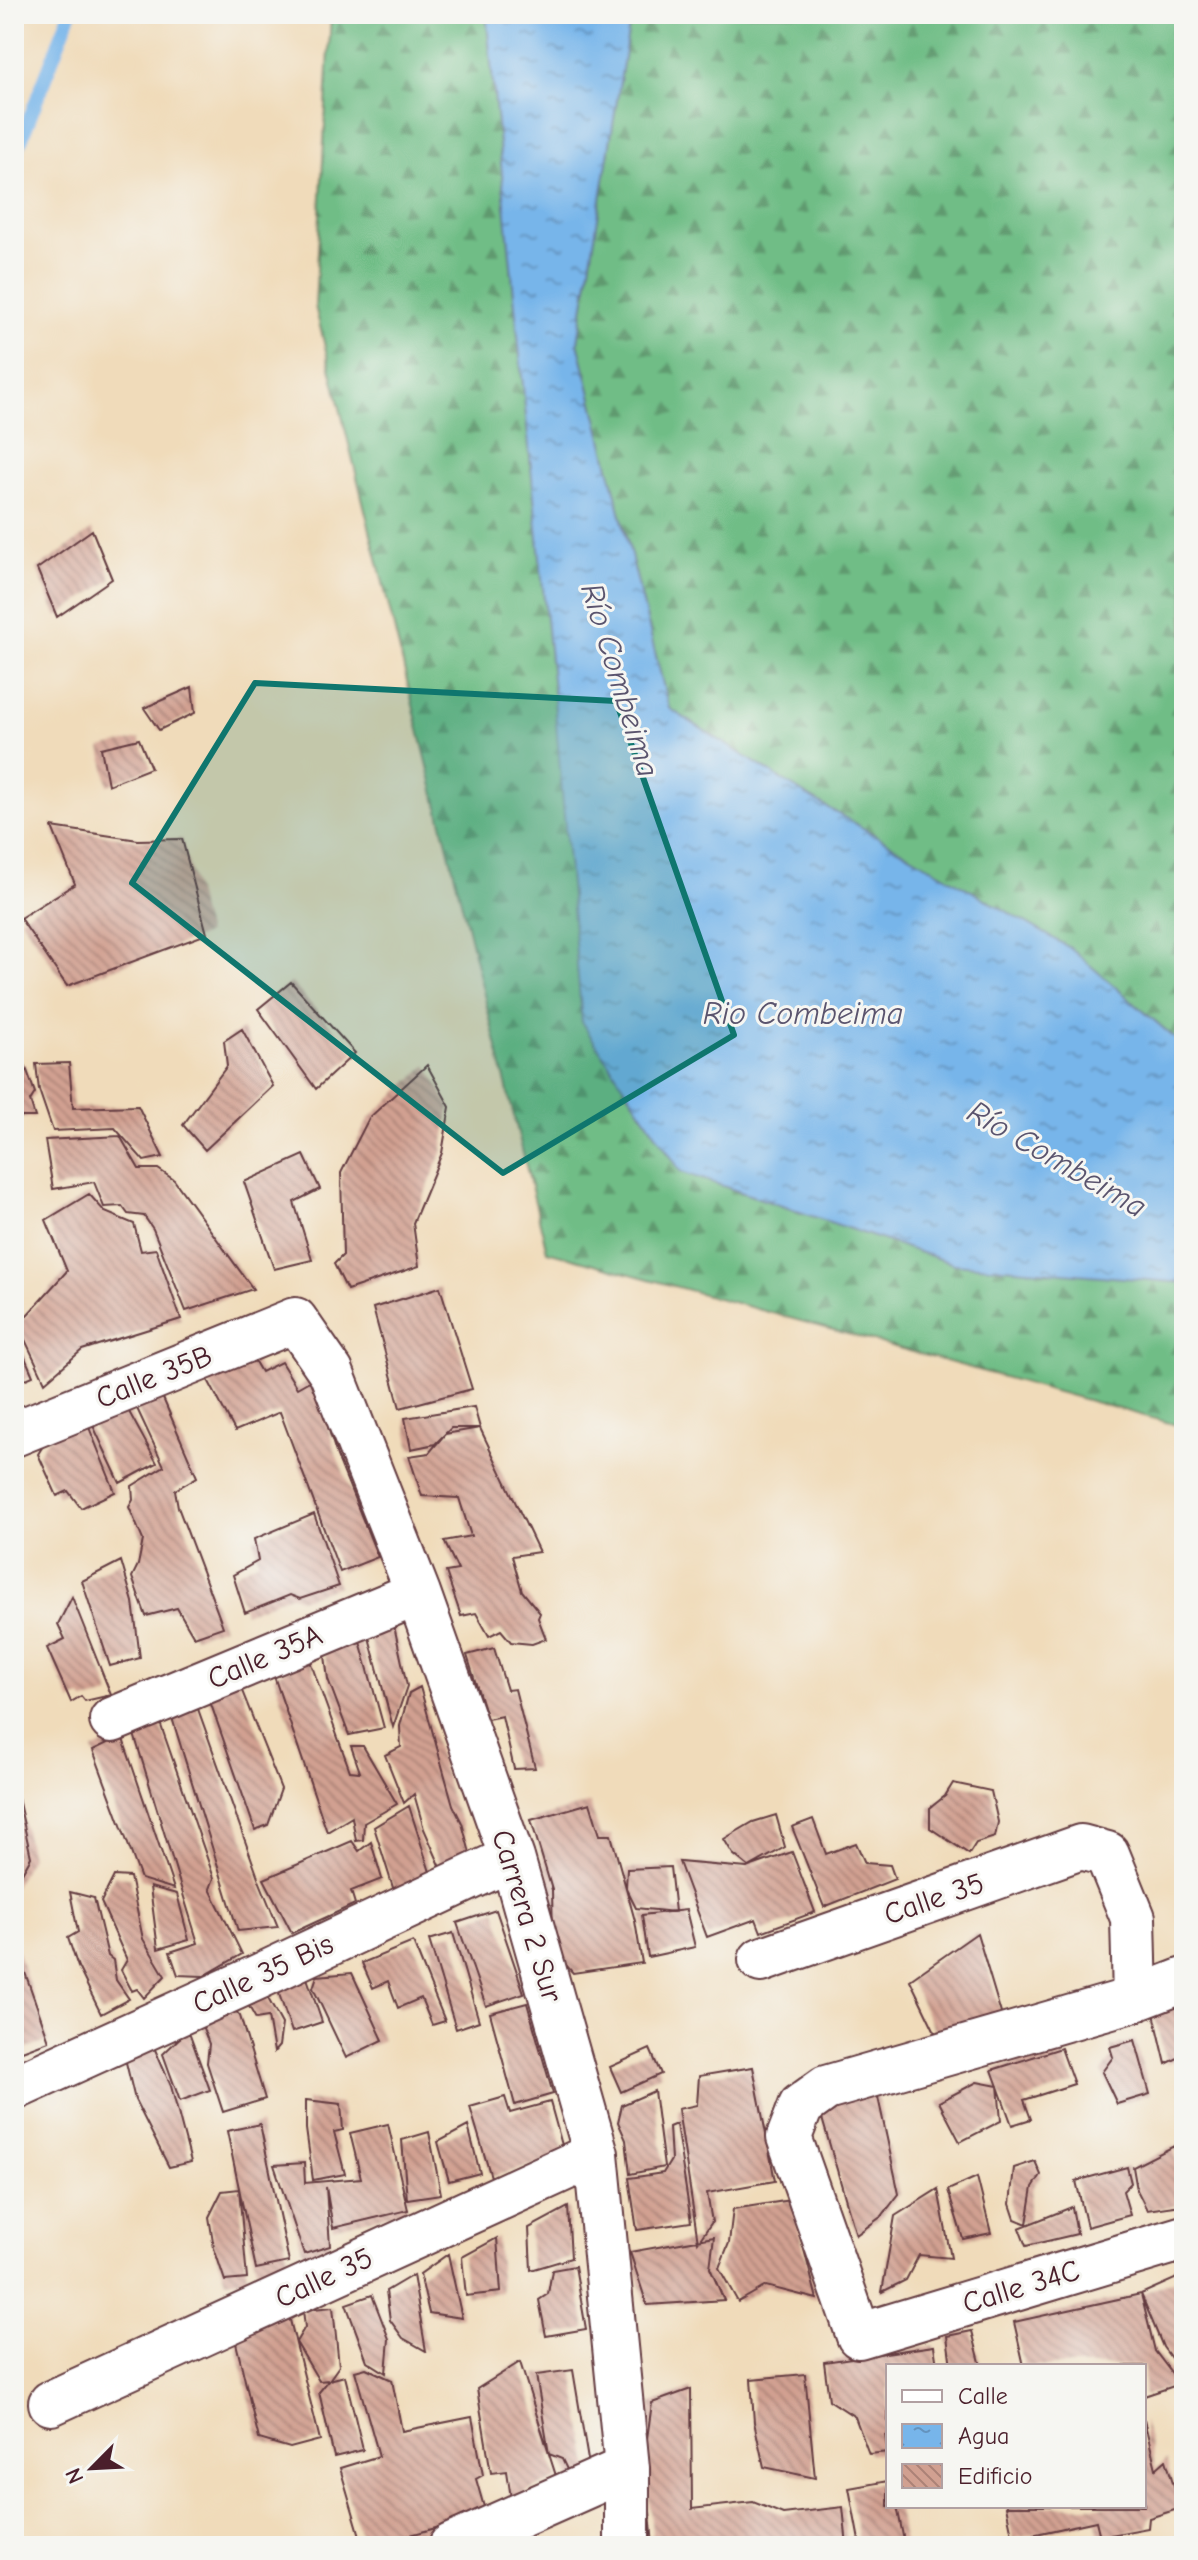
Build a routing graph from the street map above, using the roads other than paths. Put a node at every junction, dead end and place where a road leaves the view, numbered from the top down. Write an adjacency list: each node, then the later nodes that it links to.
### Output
1 (295, 1320): 2 (street, Calle 35B); 3 (street, Carrera 2 Sur)
2 (14, 1434)
3 (418, 1593): 4 (street, Calle 35A); 5 (street, Carrera 2 Sur)
4 (112, 1720)
5 (512, 1858): 9 (street, Calle 35 Bis); 10 (street, Carrera 2 Sur)
6 (761, 1960): 8 (street, Calle 35)
7 (1184, 1980): 8 (street)
8 (1135, 1999): 11 (street, Calle 34C)
9 (14, 2088)
10 (596, 2154): 12 (street, Calle 35); 13 (street, Carrera 2 Sur)
11 (1184, 2238)
12 (51, 2403)
13 (627, 2468): 14 (street); 15 (street, Carrera 2 Sur)
14 (451, 2546)
15 (627, 2546)

